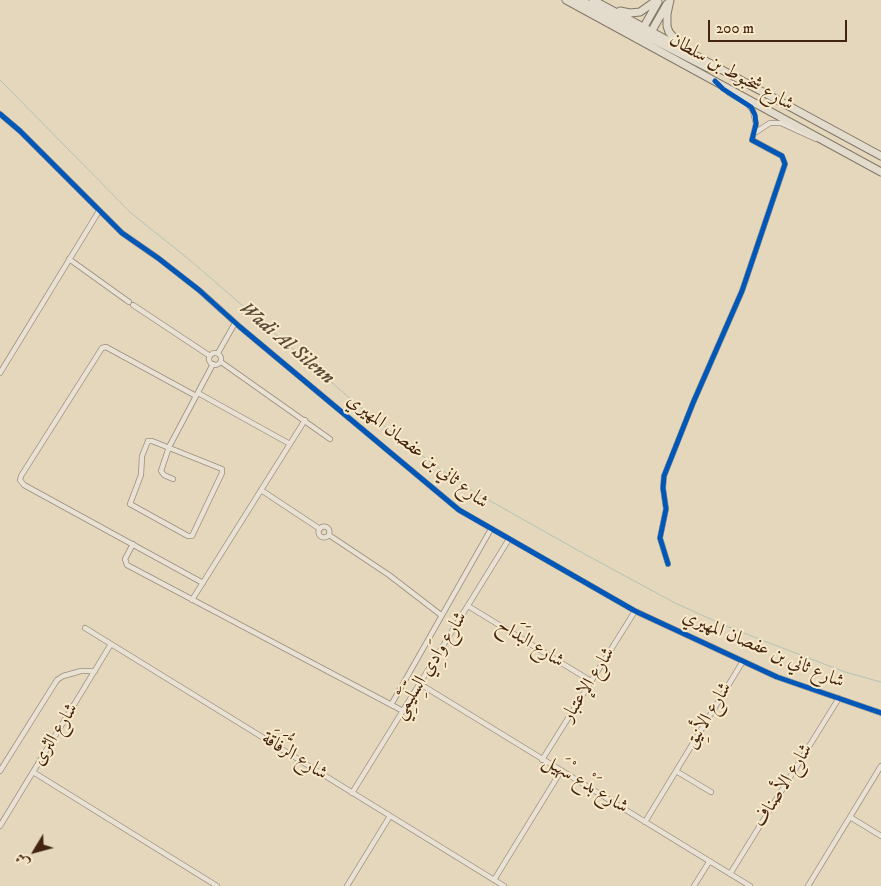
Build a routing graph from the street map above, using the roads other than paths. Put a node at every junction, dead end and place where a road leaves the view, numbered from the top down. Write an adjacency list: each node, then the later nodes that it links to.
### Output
1 (567, 0): 8 (main road, شارع شخبوط بن سلطان)
2 (577, 0): 8 (main road)
3 (593, 0): 6 (main road, شارع شخبوط بن سلطان)
4 (659, 0): 6 (main road); 7 (main road); 8 (main road)
5 (670, 0): 7 (main road); 10 (main road)
6 (608, 8): 8 (main road, شارع شخبوط بن سلطان)
7 (660, 16): 9 (main road)
8 (641, 33): 9 (main road, شارع شخبوط بن سلطان); 9 (main road, شارع شخبوط بن سلطان)
9 (648, 37): 10 (main road, شارع شخبوط بن سلطان); 11 (main road); 12 (main road, شارع شخبوط بن سلطان)
10 (684, 48): 11 (main road, شارع شخبوط بن سلطان)
11 (723, 71): 16 (main road, شارع شخبوط بن سلطان)
12 (715, 81): 14 (street); 15 (main road, شارع شخبوط بن سلطان)
13 (0, 114): 18 (street, شارع ثاني بن عفصان المهيري)
14 (754, 133): 15 (street); 36 (street)
15 (824, 140): 17 (main road, شارع شخبوط بن سلطان)
16 (881, 156)
17 (881, 172)
18 (99, 211): 19 (street); 20 (street, شارع ثاني بن عفصان المهيري)
19 (69, 259): 22 (street); 25 (street)
20 (235, 323): 21 (street); 33 (street, شارع ثاني بن عفصان المهيري)
21 (218, 353): 22 (street); 23 (street)
22 (210, 356): 24 (street)
23 (220, 362): 24 (street); 27 (street)
24 (213, 364): 26 (street)
25 (0, 373)
26 (197, 394): 29 (street); 30 (street); 35 (street)
27 (305, 420): 28 (street); 29 (street)
28 (330, 439)
29 (290, 444): 32 (street)
30 (169, 447): 30 (street); 31 (street)
31 (173, 479)
32 (261, 490): 37 (street); 41 (street)
33 (491, 529): 34 (street, شارع ثاني بن عفصان المهيري); 41 (street)
34 (509, 539): 39 (street, شارع وَادِي السِّلَيْمِي); 40 (street, شارع ثاني بن عفصان المهيري)
35 (133, 544): 37 (street); 38 (street)
36 (668, 564)
37 (203, 583): 38 (street)
38 (192, 600): 49 (street)
39 (468, 606): 46 (street, شارع البَدَاح); 47 (street, شارع وَادِي السِّلَيْمِي)
40 (635, 611): 44 (street, شارع ثاني بن عفصان المهيري); 46 (street, شارع الإعتبار)
41 (441, 615): 49 (street)
42 (84, 628): 43 (street, شارع الرُّفَاقَة)
43 (111, 644): 45 (street, شارع الثرى); 59 (street, شارع الرُّفَاقَة)
44 (743, 661): 48 (street, شارع ثاني بن عفصان المهيري); 56 (street, شارع الأنِيق)
45 (95, 671): 54 (street); 57 (street, شارع الثرى)
46 (591, 681): 52 (street, شارع الإعتبار)
47 (420, 684): 50 (street, شارع وَادِي السِّلَيْمِي); 52 (street, شارع بَدْع سْهَيل)
48 (839, 698): 51 (street, شارع ثاني بن عفصان المهيري); 66 (street, شارع الأصناف)
49 (391, 705): 50 (street)
50 (403, 711): 59 (street, شارع وَادِي السِّلَيْمِي)
51 (881, 713)
52 (542, 760): 55 (street, شارع بَدْع سْهَيل)
53 (881, 766): 61 (street)
54 (0, 771)
55 (561, 771): 62 (street, شارع بَدْع سْهَيل); 67 (street)
56 (676, 771): 58 (street, شارع الأنِيق); 62 (street, شارع الأنِيق)
57 (33, 772): 63 (street, شارع الثرى); 68 (street)
58 (711, 792)
59 (352, 793): 60 (street, شارع الرُّفَاقَة)
60 (390, 816): 67 (street, شارع الرُّفَاقَة); 69 (street)
61 (850, 817): 64 (street); 73 (street)
62 (645, 822): 65 (street, شارع بَدْع سْهَيل)
63 (0, 826)
64 (881, 836)
65 (709, 862): 66 (street, شارع بَدْع سْهَيل); 71 (street)
66 (730, 874): 72 (street, شارع بَدْع سْهَيل)
67 (494, 880): 70 (street, شارع الرُّفَاقَة)
68 (217, 886)
69 (347, 886)
70 (504, 886)
71 (694, 886)
72 (750, 886)
73 (808, 886)

